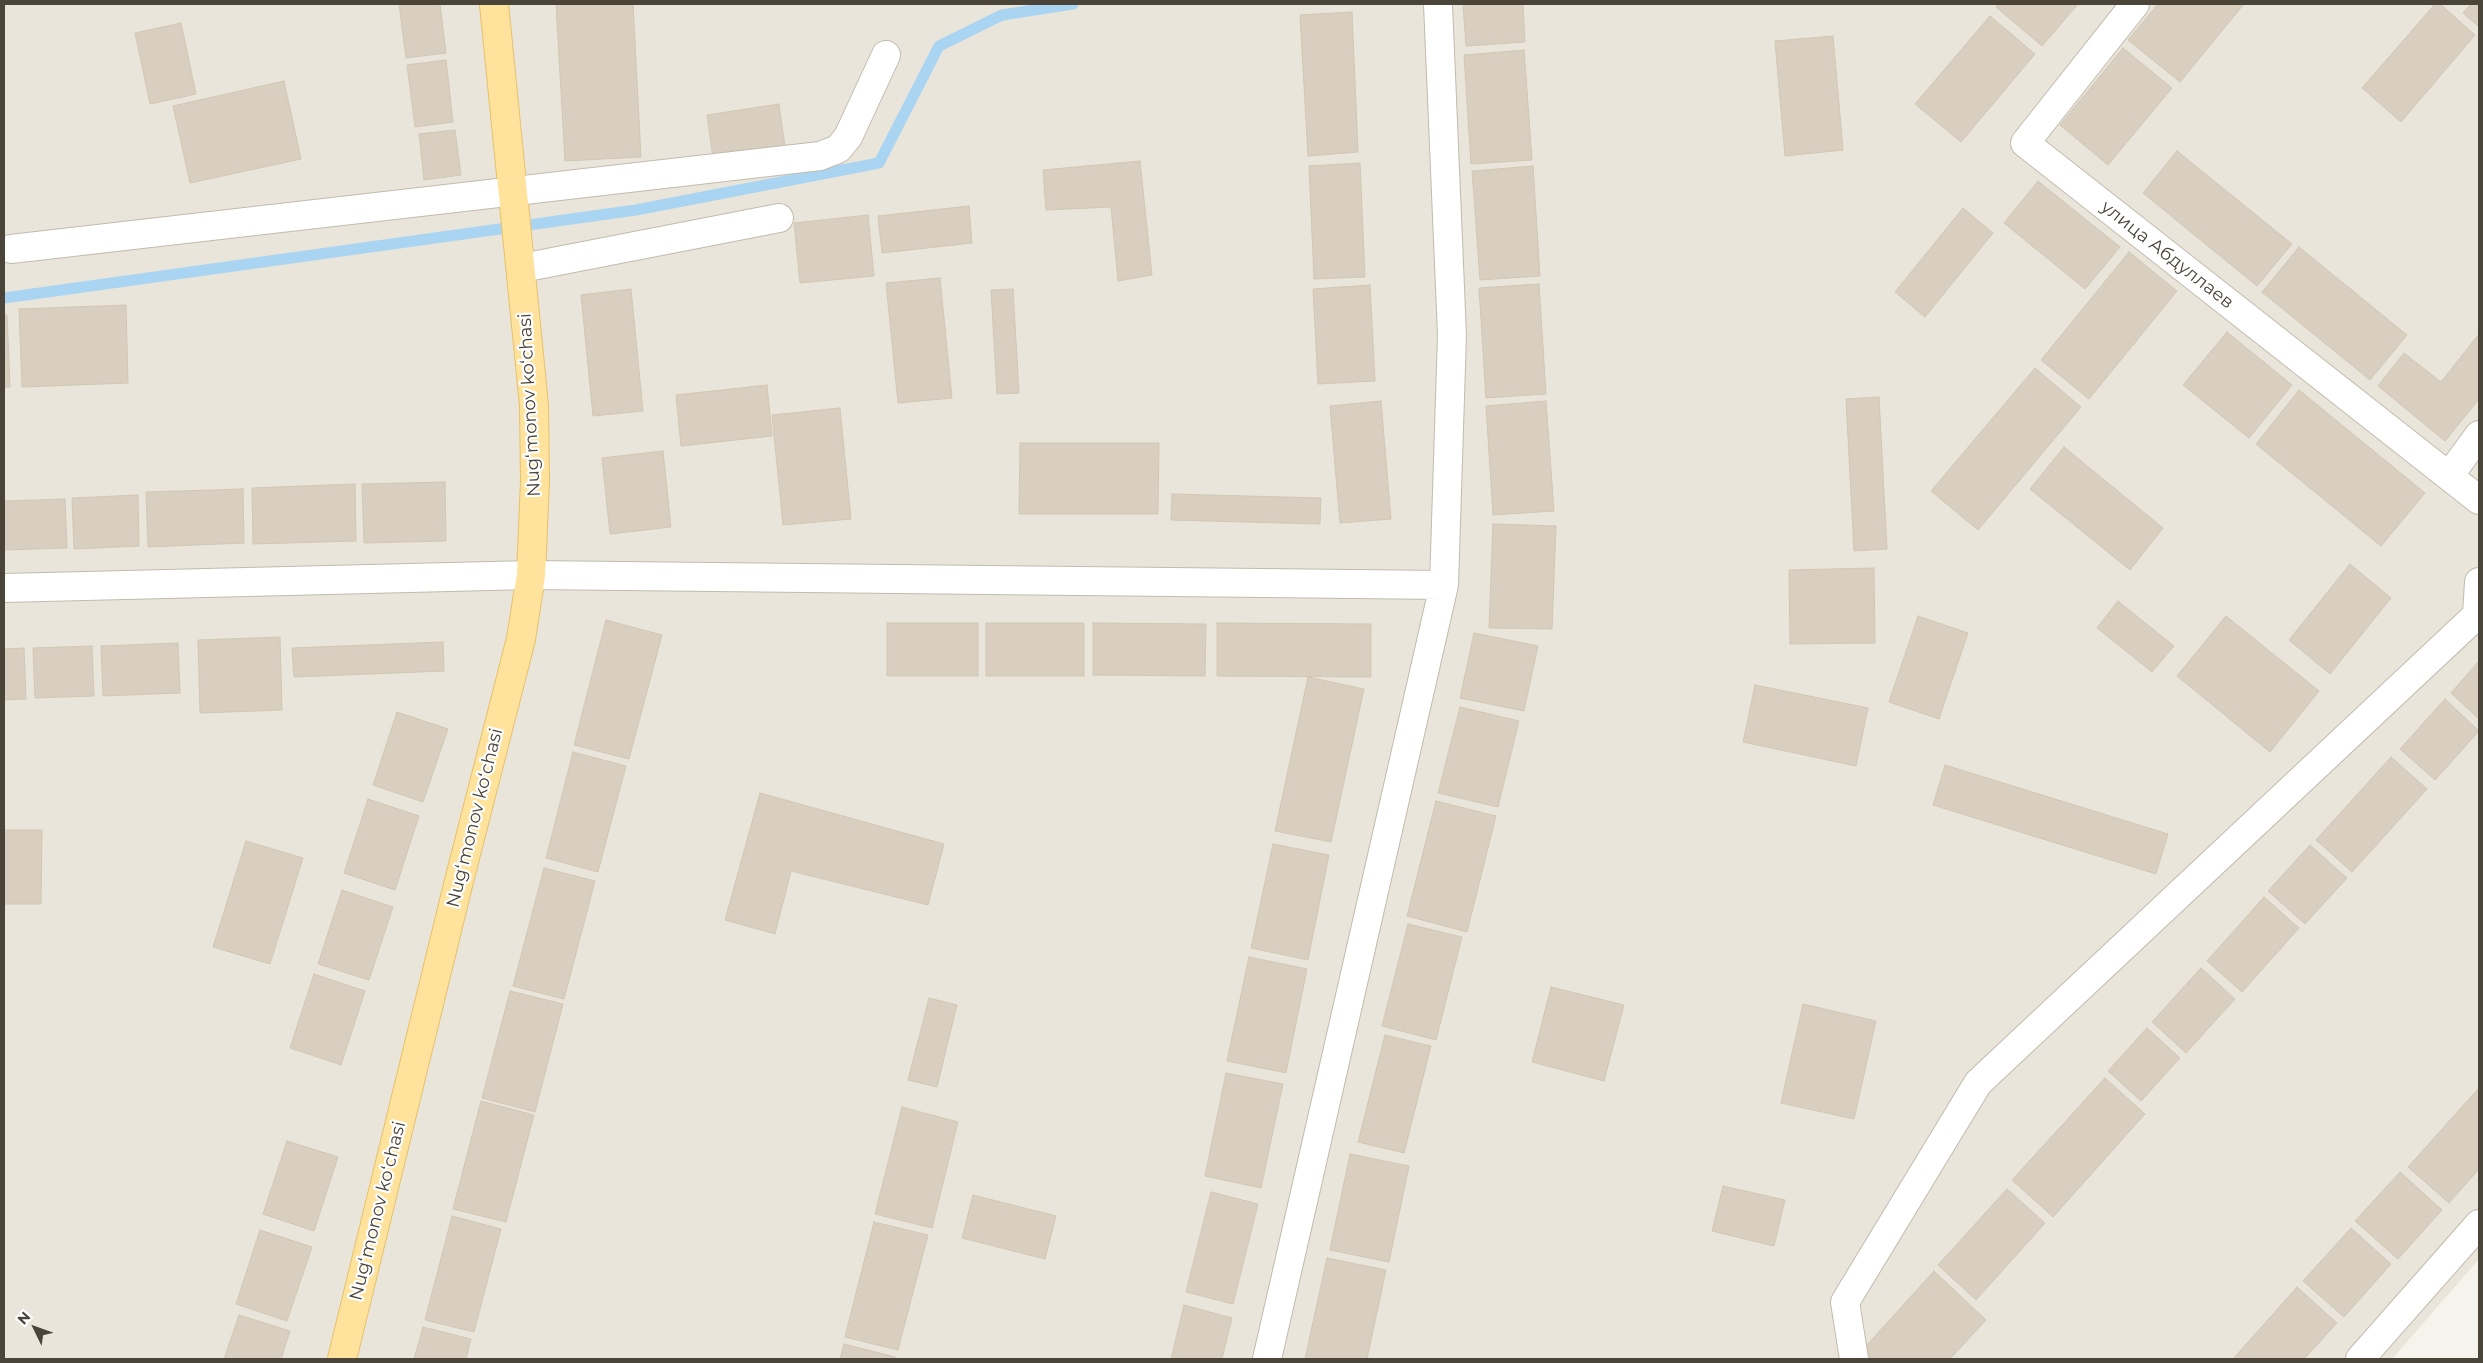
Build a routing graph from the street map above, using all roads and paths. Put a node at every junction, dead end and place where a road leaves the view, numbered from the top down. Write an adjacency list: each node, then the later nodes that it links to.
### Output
1 (494, 4): 5 (main road)
2 (1438, 4): 14 (street)
3 (2135, 4): 10 (street, улица Абдуллаев)
4 (886, 55): 5 (street)
5 (512, 192): 7 (street); 8 (main road, Nugʻmonov koʻchasi)
6 (779, 218): 8 (street)
7 (11, 249)
8 (522, 268): 12 (main road, Nugʻmonov koʻchasi)
9 (2479, 435): 10 (street)
10 (2449, 476): 11 (street)
11 (2479, 500)
12 (531, 575): 14 (street); 15 (street); 17 (main road, Nugʻmonov koʻchasi)
13 (2479, 582): 19 (street)
14 (1444, 585): 18 (street)
15 (4, 588)
16 (2479, 1224): 20 (street)
17 (342, 1359)
18 (1267, 1359)
19 (1854, 1359)
20 (2360, 1359)

